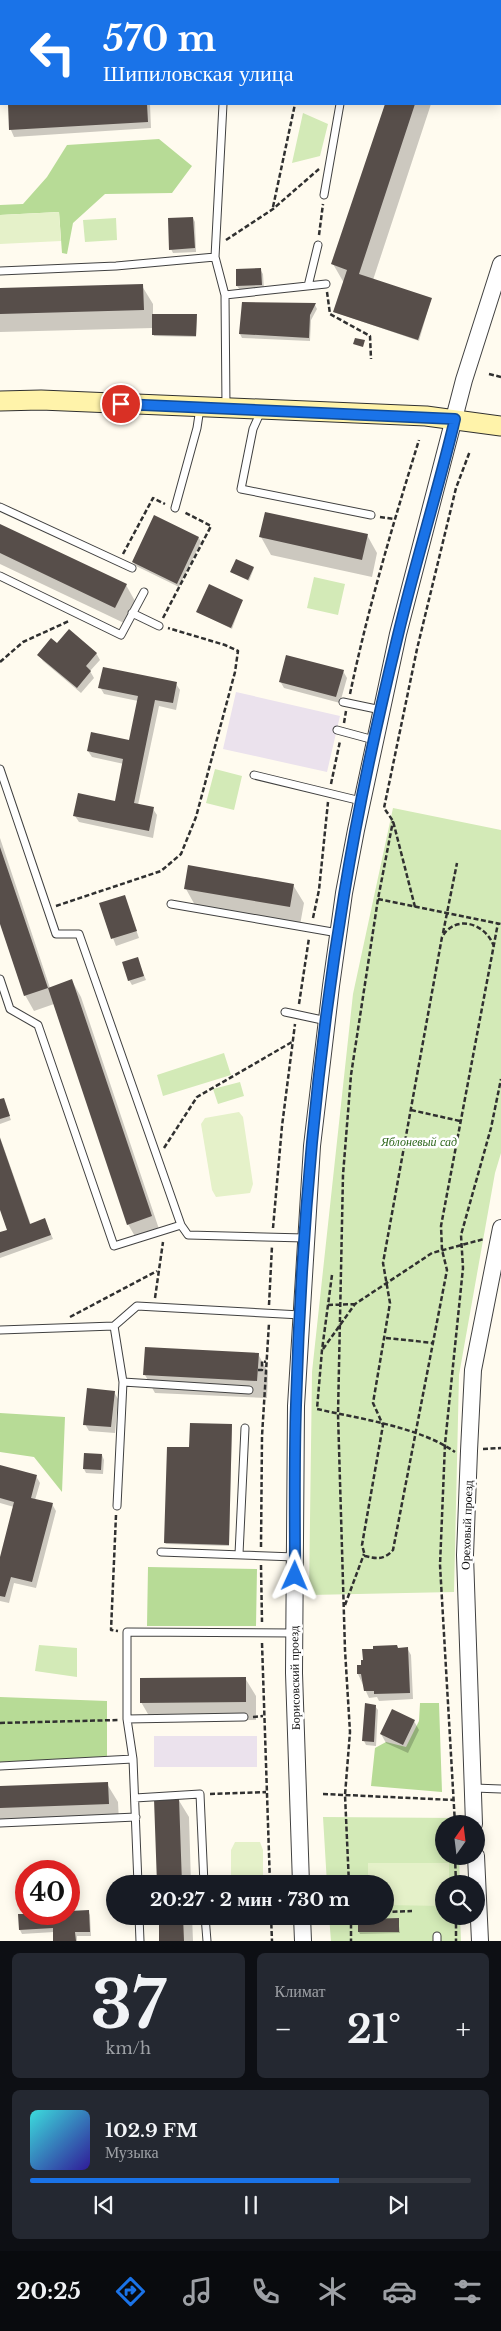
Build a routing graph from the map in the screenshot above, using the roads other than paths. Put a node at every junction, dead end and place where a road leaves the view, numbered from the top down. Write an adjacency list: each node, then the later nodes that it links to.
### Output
1 (223, 105): 5 (lane)
2 (340, 105): 3 (lane)
3 (324, 195)
4 (318, 246): 9 (lane)
5 (214, 256): 7 (lane); 10 (lane)
6 (501, 264): 15 (street, Борисовский проезд)
7 (0, 271)
8 (326, 284): 9 (lane)
9 (308, 286): 10 (lane)
10 (225, 295): 13 (lane)
11 (0, 401): 12 (main road)
12 (200, 408): 13 (main road); 18 (lane)
13 (226, 408): 14 (main road)
14 (262, 411): 15 (main road); 19 (lane)
15 (455, 419): 16 (main road); 26 (street, Борисовский проезд)
16 (501, 426)
17 (0, 506): 20 (lane)
18 (175, 508)
19 (371, 515)
20 (132, 568)
21 (0, 576): 23 (lane)
22 (144, 592): 23 (lane)
23 (132, 613): 24 (lane)
24 (159, 626)
25 (344, 702): 26 (lane)
26 (381, 710): 28 (street, Борисовский проезд)
27 (337, 730): 28 (lane)
28 (374, 740): 31 (street, Борисовский проезд)
29 (0, 769): 37 (lane)
30 (254, 775): 31 (lane)
31 (361, 801): 33 (street, Борисовский проезд)
32 (171, 904): 33 (lane)
33 (338, 933): 36 (street, Борисовский проезд)
34 (0, 979): 37 (lane)
35 (285, 1012): 36 (lane)
36 (327, 1021): 39 (street, Борисовский проезд)
37 (181, 1224): 39 (lane)
38 (501, 1228): 55 (street, Ореховый проезд)
39 (305, 1238): 40 (street, Борисовский проезд)
40 (301, 1315): 41 (lane); 49 (street, Борисовский проезд)
41 (114, 1326): 42 (lane); 43 (lane)
42 (0, 1330)
43 (123, 1382): 44 (lane); 46 (lane)
44 (249, 1390)
45 (245, 1428): 48 (lane)
46 (117, 1506)
47 (161, 1552): 48 (lane)
48 (239, 1554): 49 (lane)
49 (295, 1557): 50 (street, Борисовский проезд)
50 (294, 1633): 52 (lane); 64 (street, Борисовский проезд)
51 (244, 1717): 52 (lane)
52 (127, 1719): 53 (lane)
53 (134, 1759): 54 (lane); 57 (lane)
54 (0, 1766)
55 (473, 1788): 56 (lane); 58 (street, Ореховый проезд)
56 (501, 1789)
57 (135, 1798): 59 (lane); 63 (lane)
58 (474, 1815)
59 (136, 1817): 60 (lane); 62 (lane)
60 (0, 1823)
61 (476, 1865): 71 (street)
62 (138, 1875)
63 (204, 1875)
64 (301, 1875)
65 (139, 1925): 68 (lane)
66 (206, 1925): 69 (lane)
67 (302, 1925): 70 (street)
68 (140, 1941)
69 (206, 1941)
70 (303, 1941)
71 (480, 1941)

